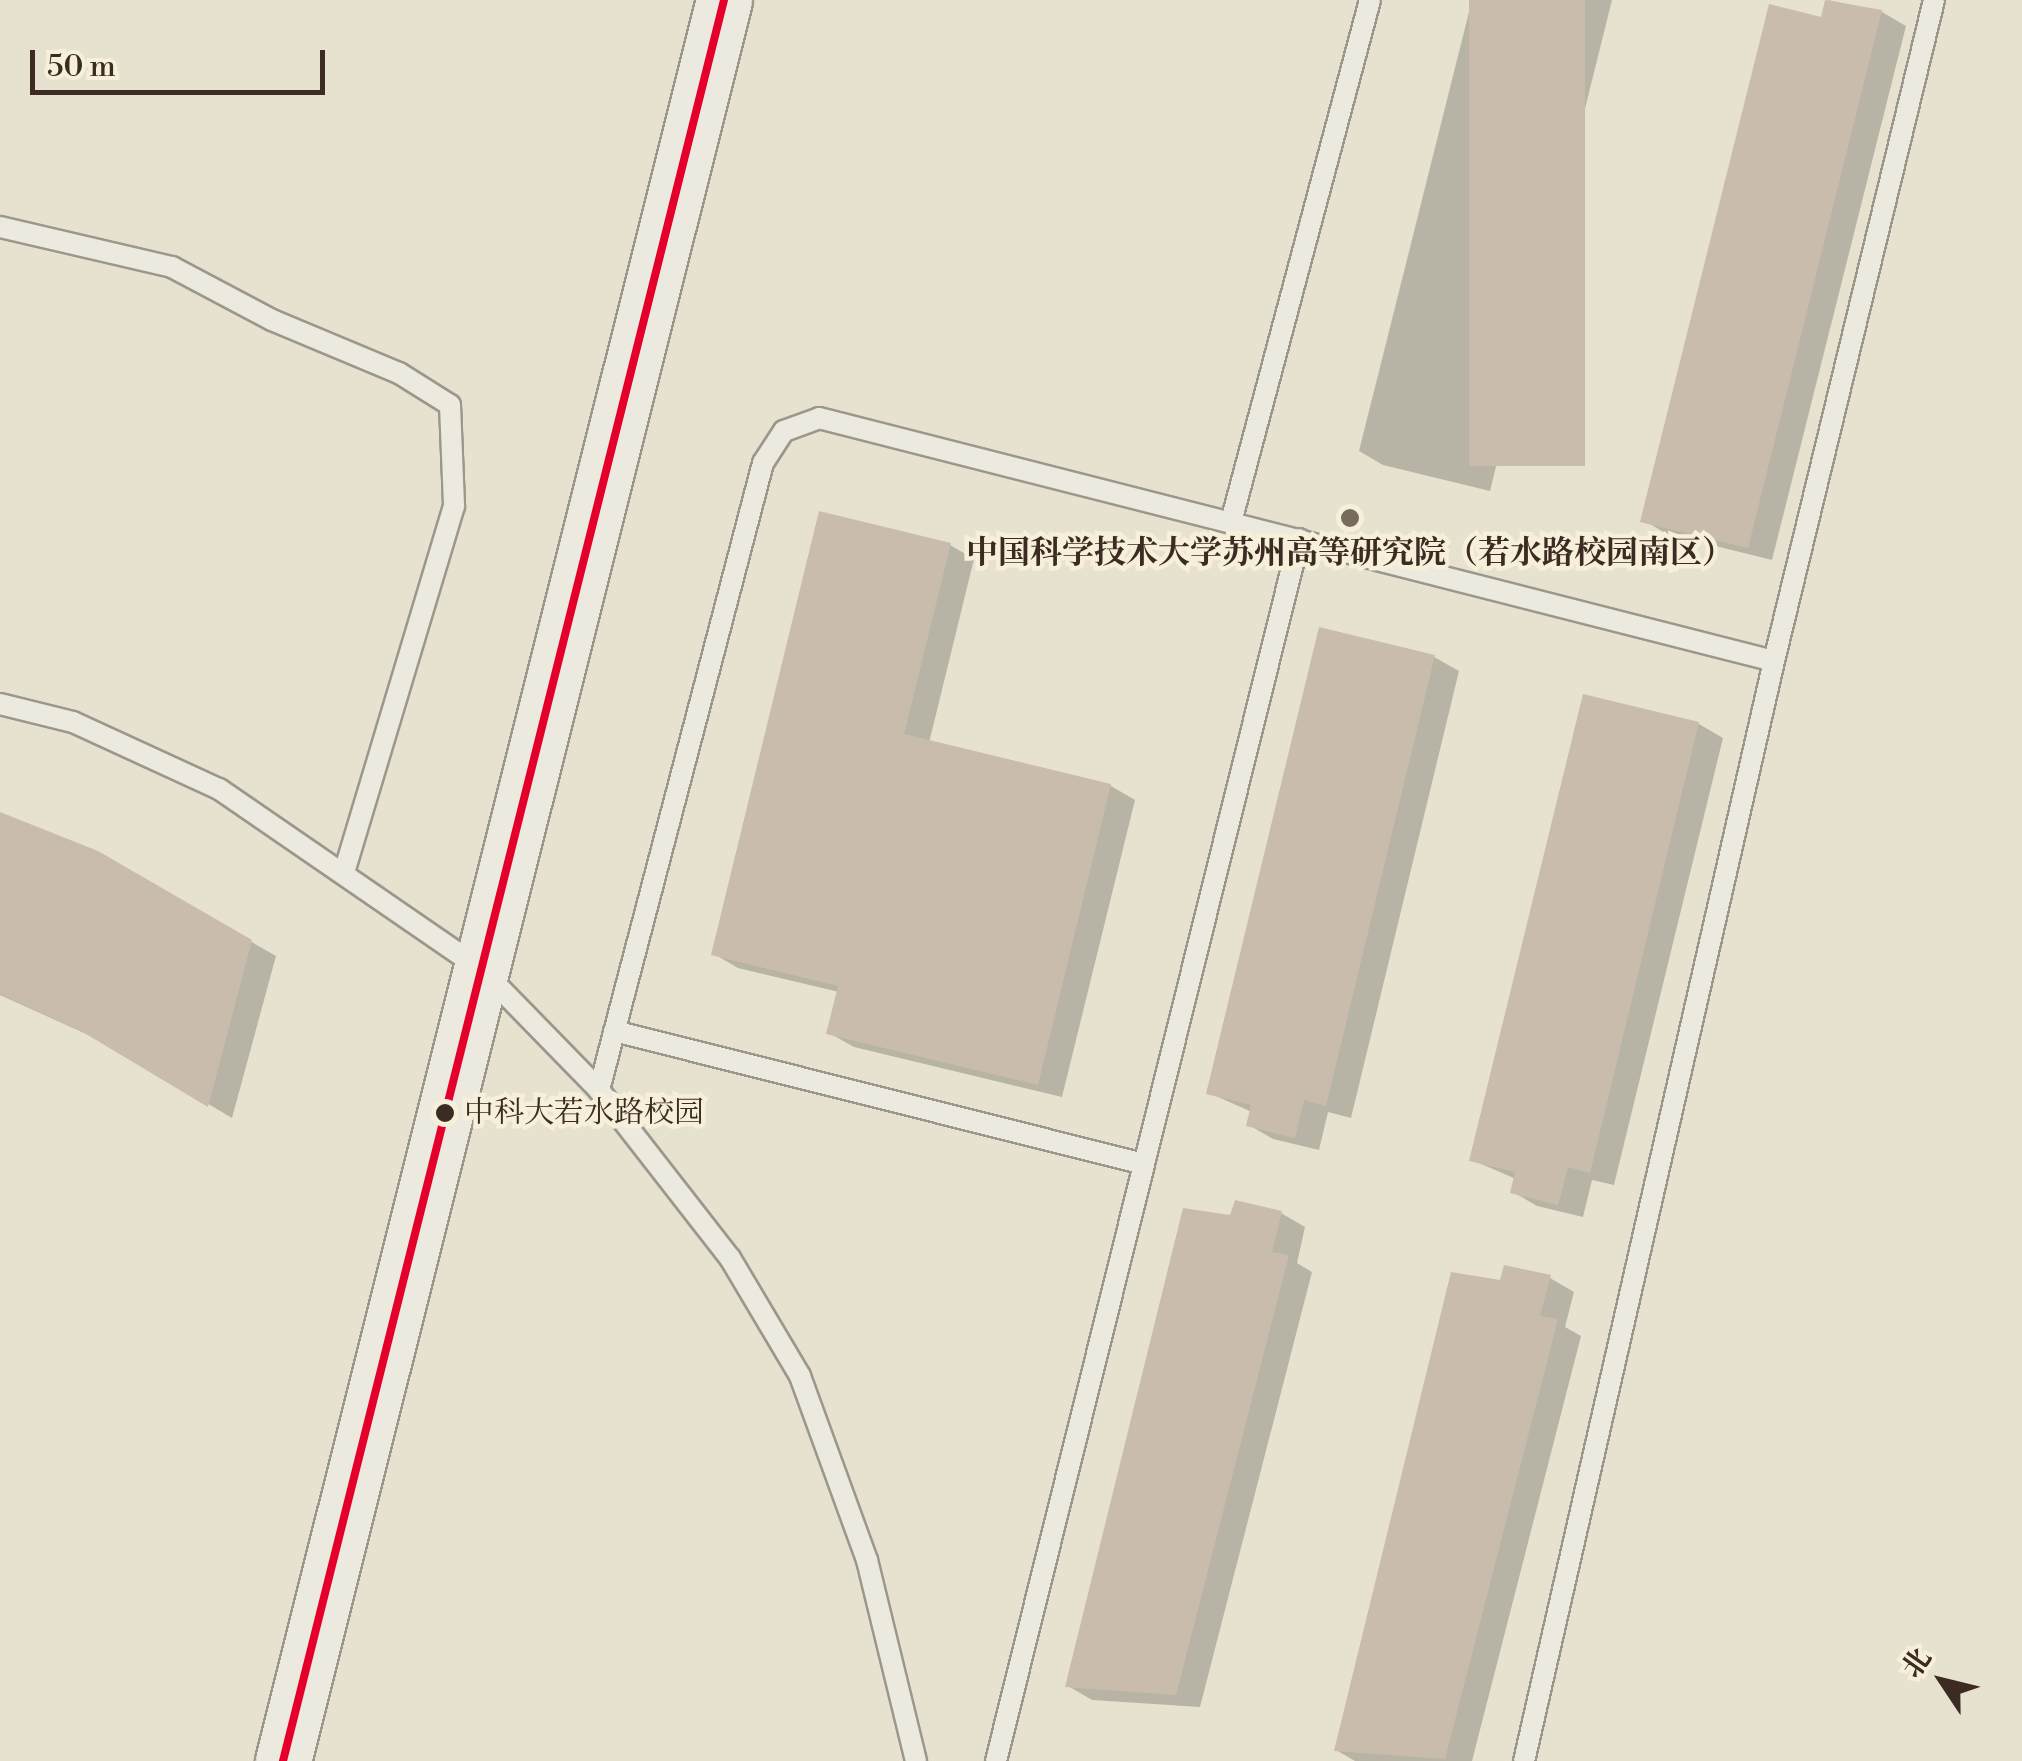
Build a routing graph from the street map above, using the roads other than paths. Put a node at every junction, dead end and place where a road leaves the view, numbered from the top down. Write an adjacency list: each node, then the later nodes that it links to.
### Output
1 (724, 0): 10 (street)
2 (1370, 0): 5 (lane)
3 (1934, 0): 7 (lane)
4 (0, 227): 9 (lane)
5 (1231, 522): 6 (lane); 11 (lane)
6 (1300, 540): 7 (lane); 13 (lane)
7 (1774, 662): 17 (lane)
8 (0, 704): 9 (lane)
9 (344, 872): 10 (lane)
10 (482, 969): 12 (lane); 14 (street)
11 (614, 1031): 12 (lane); 13 (lane)
12 (599, 1090): 15 (lane)
13 (1144, 1164): 16 (lane)
14 (282, 1761)
15 (916, 1761)
16 (996, 1761)
17 (1524, 1761)

